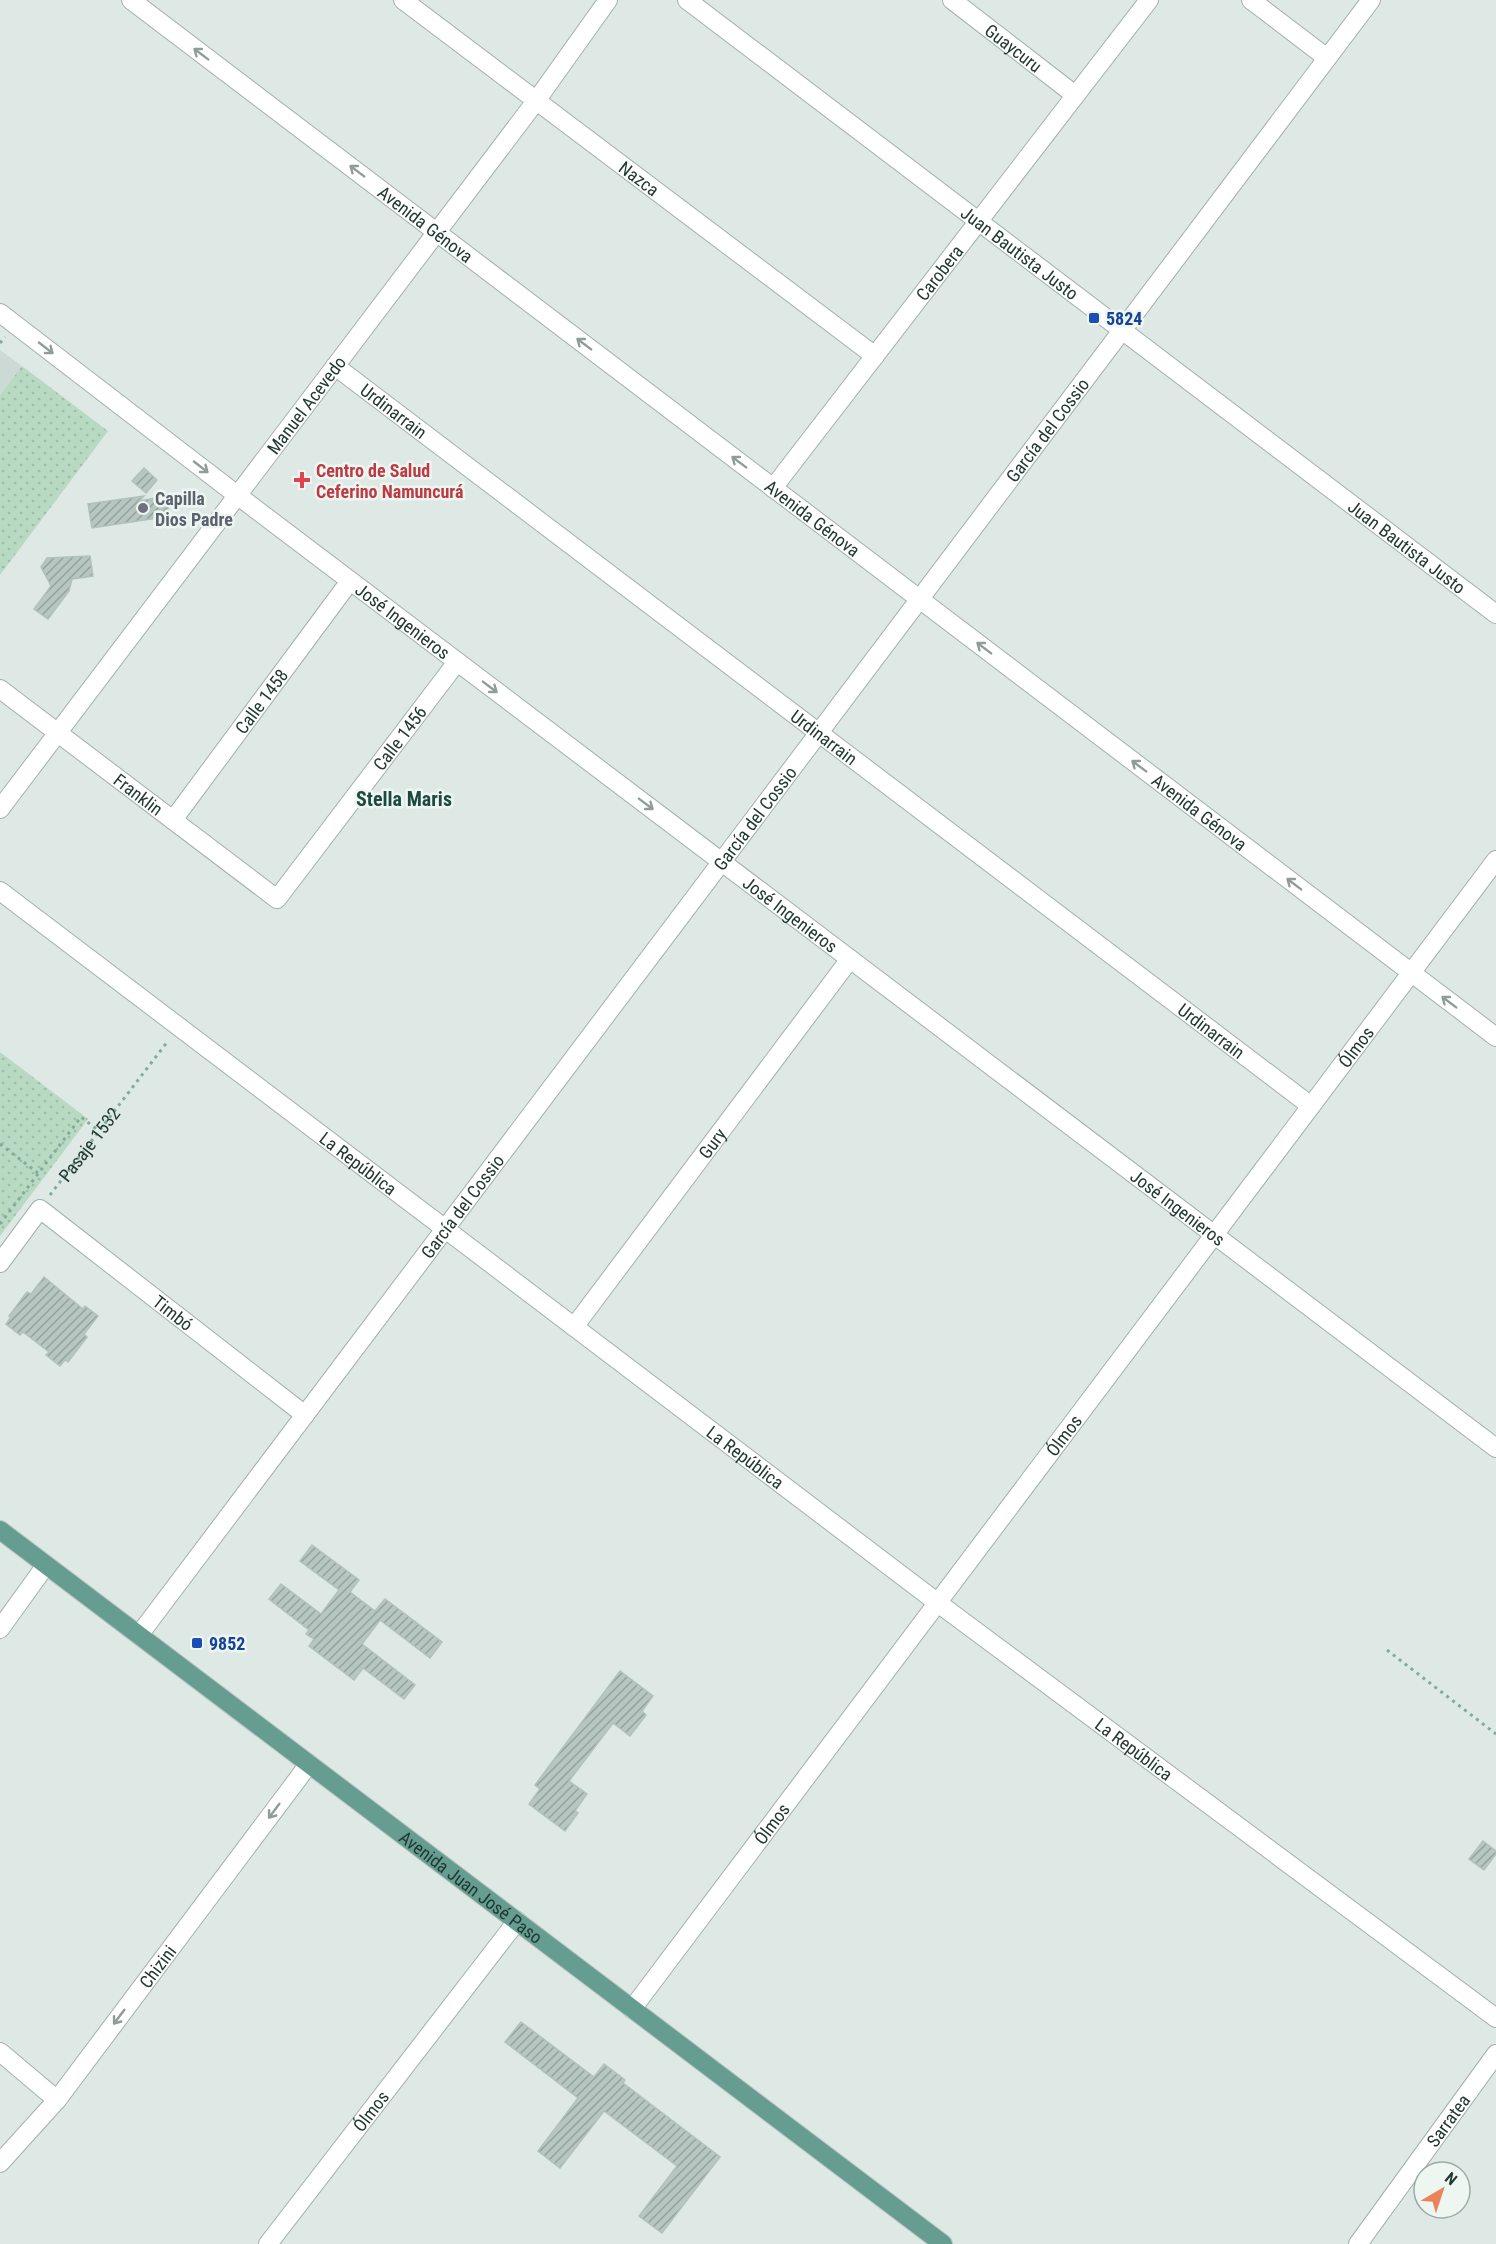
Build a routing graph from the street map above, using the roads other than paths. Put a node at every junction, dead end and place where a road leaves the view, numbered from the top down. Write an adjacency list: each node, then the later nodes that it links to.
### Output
1 (131, 0): 13 (street, Avenida Génova, one-way to 1)
2 (403, 0): 11 (street, Nazca)
3 (609, 0): 11 (street, Manuel Acevedo)
4 (687, 0): 12 (street, Juan Bautista Justo)
5 (952, 0): 10 (street, Guaycuru)
6 (1149, 0): 10 (street, Carobera)
7 (1251, 0): 9 (street)
8 (1371, 0): 9 (street, García del Cossio)
9 (1327, 58): 15 (street, García del Cossio)
10 (1076, 95): 12 (street, Carobera)
11 (537, 101): 13 (street, Manuel Acevedo); 16 (street, Nazca)
12 (978, 221): 15 (street, Juan Bautista Justo); 16 (street, Carobera)
13 (437, 232): 17 (street, Manuel Acevedo); 18 (street, Avenida Génova, one-way to 13)
14 (0, 313): 19 (street, José Ingenieros, one-way to 19)
15 (1122, 330): 21 (street, García del Cossio); 22 (street, Juan Bautista Justo)
16 (875, 356): 18 (street, Carobera)
17 (335, 366): 19 (street, Manuel Acevedo); 26 (street, Urdinarrain)
18 (773, 488): 21 (street, Avenida Génova)
19 (237, 495): 20 (street, José Ingenieros); 25 (street, Manuel Acevedo)
20 (350, 581): 23 (street, José Ingenieros); 28 (street, Calle 1458)
21 (920, 599): 26 (street, García del Cossio); 34 (street, Avenida Génova, one-way to 21)
22 (1496, 614)
23 (457, 662): 30 (street, José Ingenieros, one-way to 30); 32 (street, Calle 1456)
24 (0, 689): 25 (street, Franklin)
25 (57, 732): 27 (street, Manuel Acevedo); 28 (street, Franklin)
26 (819, 733): 30 (street, García del Cossio); 36 (street, Urdinarrain)
27 (0, 808)
28 (173, 820): 32 (street, Franklin)
29 (1496, 861): 34 (street, Ólmos)
30 (722, 862): 33 (street, José Ingenieros); 37 (street, García del Cossio)
31 (0, 891): 37 (street, La República)
32 (277, 899)
33 (850, 959): 38 (street, José Ingenieros); 40 (street, Gury)
34 (1412, 973): 35 (street, Avenida Génova, one-way to 34); 36 (street, Ólmos)
35 (1496, 1037)
36 (1311, 1106): 38 (street, Ólmos)
37 (445, 1229): 40 (street, La República); 41 (street, García del Cossio)
38 (1214, 1235): 42 (street, José Ingenieros); 45 (street, Ólmos)
39 (0, 1263): 41 (street, Timbó)
40 (574, 1327): 45 (street, La República)
41 (304, 1415): 47 (street, García del Cossio)
42 (1496, 1448)
43 (0, 1530): 44 (main road, Avenida Juan José Paso)
44 (46, 1565): 46 (street); 47 (main road, Avenida Juan José Paso)
45 (938, 1603): 50 (street, Ólmos); 51 (street, La República)
46 (0, 1629)
47 (139, 1635): 48 (main road, Avenida Juan José Paso)
48 (309, 1764): 49 (main road, Avenida Juan José Paso); 54 (street, Chizini, one-way to 54)
49 (517, 1921): 50 (main road, Avenida Juan José Paso); 57 (street, Ólmos)
50 (632, 2009): 58 (main road, Avenida Juan José Paso)
51 (1496, 2018)
52 (0, 2052): 54 (street)
53 (1496, 2054): 56 (street, Sarratea)
54 (57, 2100): 55 (street, Chizini)
55 (0, 2163)
56 (1366, 2241)
57 (268, 2244)
58 (943, 2244)

